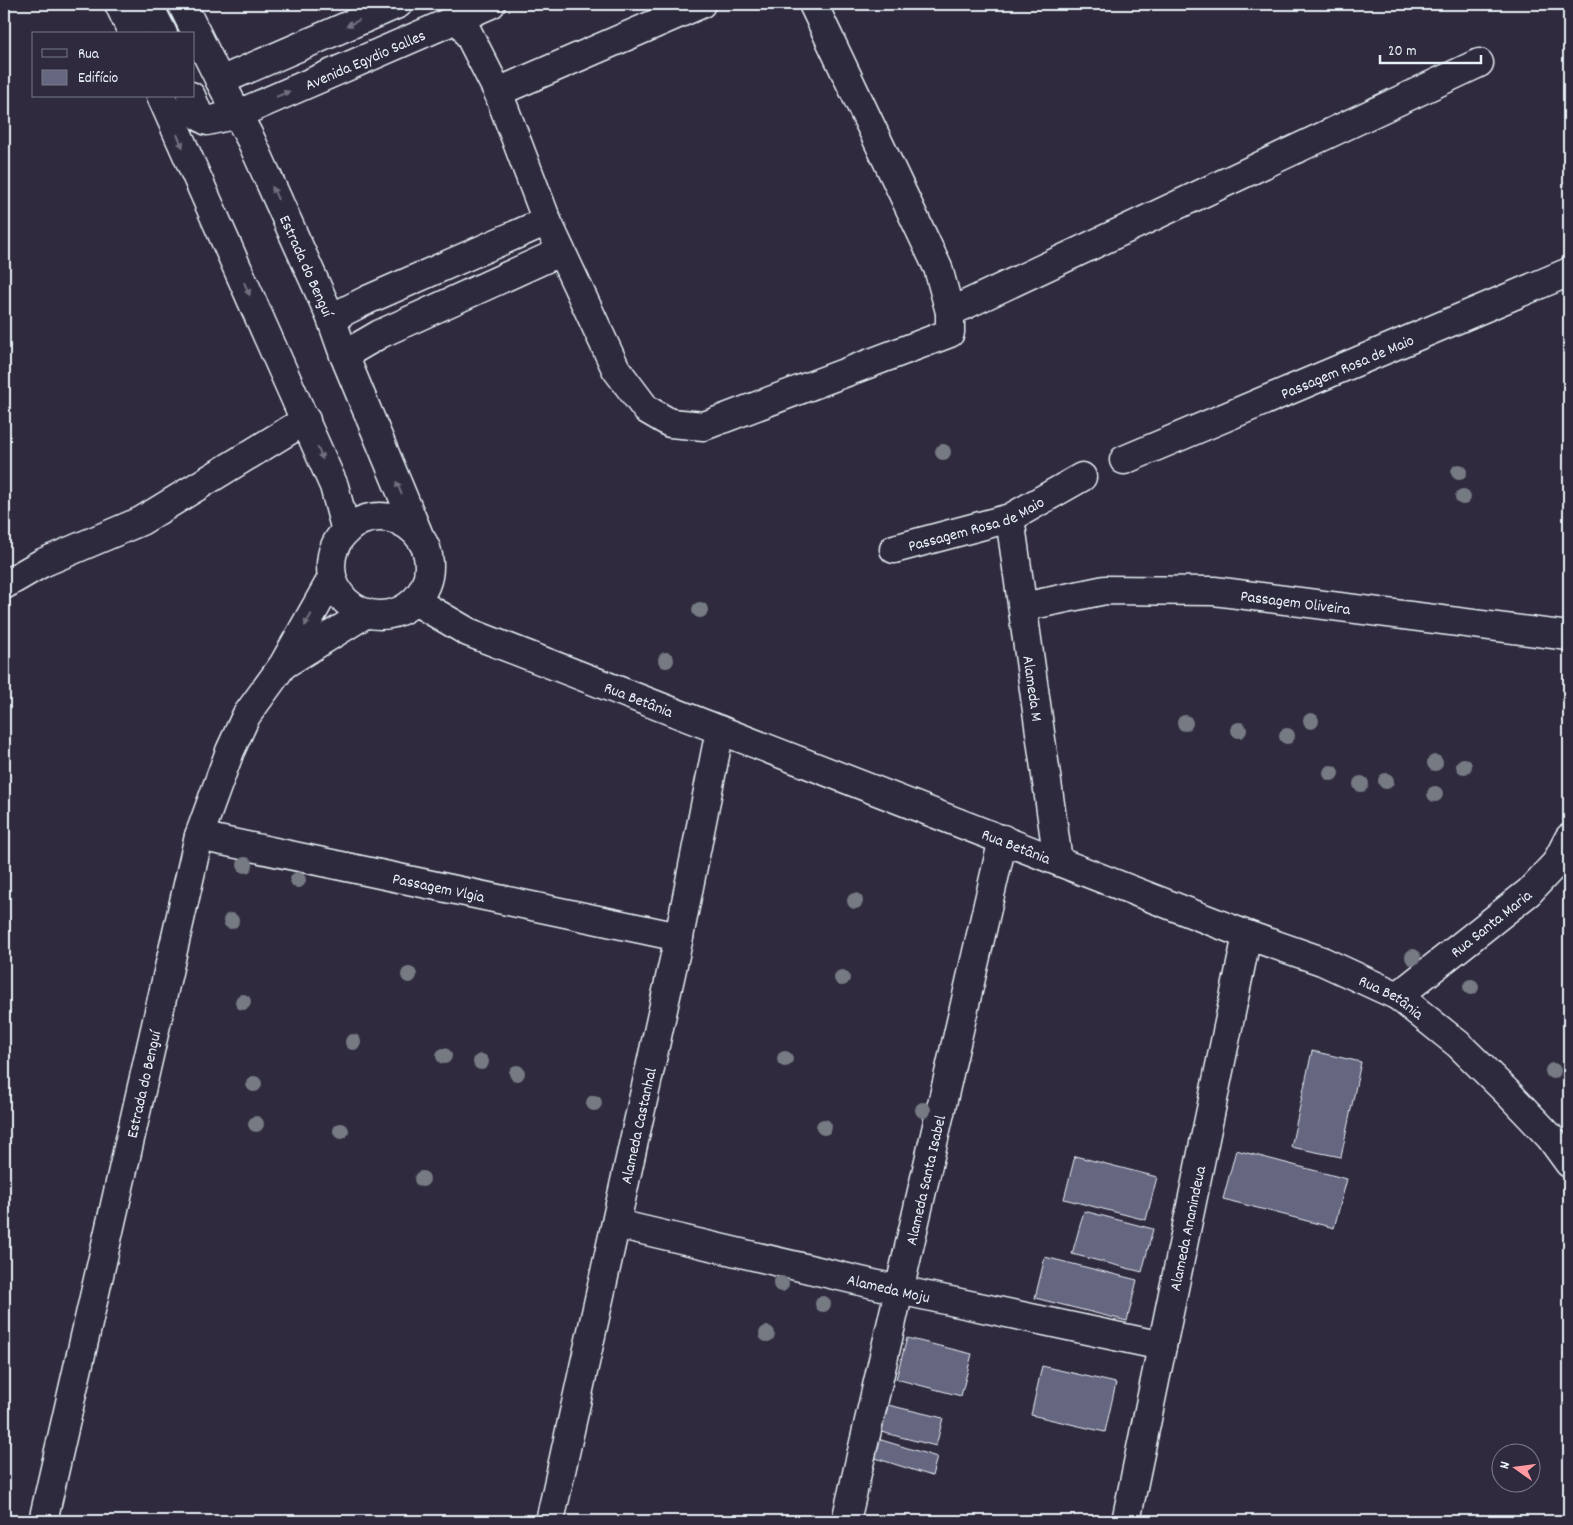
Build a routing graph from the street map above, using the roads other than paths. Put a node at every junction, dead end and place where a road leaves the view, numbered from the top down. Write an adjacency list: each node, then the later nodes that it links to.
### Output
1 (119, 4): 9 (street)
2 (148, 4): 10 (street)
3 (182, 4): 12 (street, Estrada do Benguí)
4 (398, 4): 12 (street, one-way to 12)
5 (491, 4): 8 (street, Avenida Egydio Salles)
6 (701, 4): 13 (street)
7 (813, 4): 20 (street)
8 (460, 17): 13 (street); 16 (street, Avenida Egydio Salles, one-way to 8)
9 (132, 32)
10 (162, 32)
11 (1479, 63): 20 (street)
12 (220, 81): 16 (street, Estrada do Benguí)
13 (498, 92): 17 (street)
14 (162, 98): 23 (street, one-way to 23)
15 (192, 98): 16 (street, Avenida Egydio Salles)
16 (238, 114): 21 (street, Estrada do Benguí, one-way to 16)
17 (547, 221): 18 (street); 21 (street)
18 (560, 252): 20 (street); 22 (street)
19 (1569, 272): 24 (street, Passagem Rosa de Maio)
20 (950, 312)
21 (331, 318): 22 (street, Estrada do Benguí)
22 (344, 354): 28 (street, Estrada do Benguí, one-way to 22)
23 (306, 420): 27 (street, one-way to 27); 31 (street)
24 (1124, 460)
25 (1082, 477): 26 (street, Passagem Rosa de Maio)
26 (1010, 518): 29 (street, Passagem Rosa de Maio); 33 (street, Alameda M)
27 (346, 531): 28 (street); 30 (street)
28 (418, 533): 32 (street)
29 (894, 549)
30 (332, 578): 34 (street); 36 (street, Estrada do Benguí, one-way to 36)
31 (4, 585)
32 (415, 601): 34 (street); 37 (street, Rua Betânia)
33 (1023, 607): 35 (street, Passagem Oliveira); 41 (street, Alameda M)
34 (365, 614): 36 (street, Estrada do Benguí)
35 (1569, 636)
36 (283, 665): 38 (street, Estrada do Benguí)
37 (720, 730): 40 (street, Rua Betânia); 43 (street, Alameda Castanhal)
38 (199, 836): 43 (street, Passagem Vlgia); 49 (street, Estrada do Benguí)
39 (1569, 838): 44 (street, Rua Santa Maria)
40 (1003, 840): 41 (street, Rua Betânia); 47 (street, Alameda Santa Isabel)
41 (1058, 860): 42 (street, Rua Betânia)
42 (1247, 935): 44 (street, Rua Betânia); 48 (street, Alameda Ananindeua)
43 (679, 937): 46 (street, Alameda Castanhal)
44 (1398, 996): 45 (street, Rua Betânia)
45 (1569, 1163)
46 (617, 1224): 47 (street, Alameda Moju); 50 (street, Alameda Castanhal)
47 (899, 1290): 48 (street, Alameda Moju); 51 (street, Alameda Santa Isabel)
48 (1162, 1346): 52 (street, Alameda Ananindeua)
49 (43, 1521)
50 (550, 1521)
51 (846, 1521)
52 (1126, 1521)

